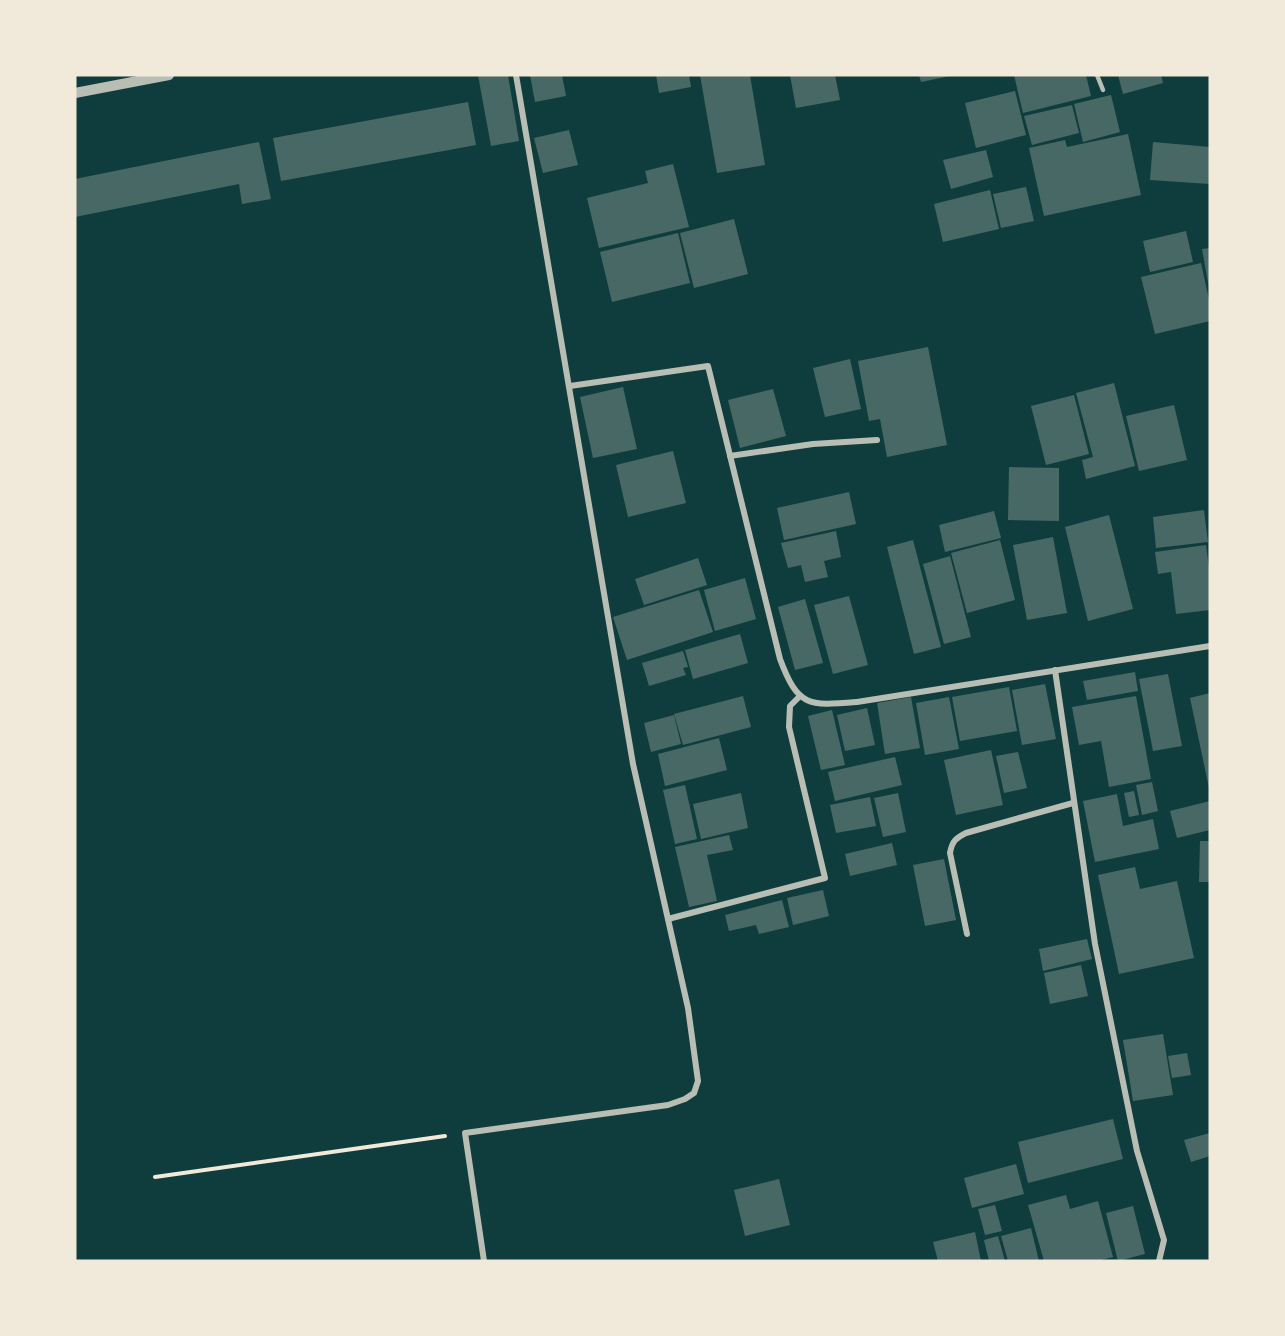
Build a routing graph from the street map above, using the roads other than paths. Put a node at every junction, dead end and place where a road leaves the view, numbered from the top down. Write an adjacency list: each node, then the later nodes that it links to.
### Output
1 (169, 75): 5 (street)
2 (516, 75): 6 (street)
3 (1097, 75): 4 (lane)
4 (1103, 90)
5 (75, 93)
6 (570, 386): 8 (street); 13 (street)
7 (877, 440): 8 (street)
8 (730, 456): 11 (street)
9 (1210, 646): 10 (street)
10 (1055, 670): 11 (street); 12 (street)
11 (799, 697): 13 (street)
12 (1073, 803): 14 (street); 16 (street)
13 (668, 919): 15 (street)
14 (967, 934)
15 (484, 1261)
16 (1159, 1261)

